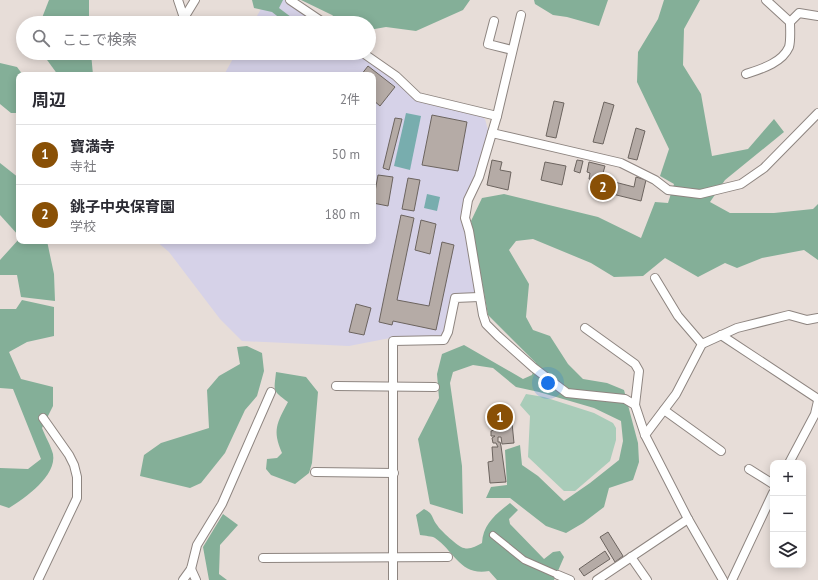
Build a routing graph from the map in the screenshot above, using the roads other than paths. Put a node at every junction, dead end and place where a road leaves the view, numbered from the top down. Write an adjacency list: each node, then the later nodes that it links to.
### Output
1 (178, 0): 6 (street)
2 (195, 0): 7 (street)
3 (290, 0): 8 (street)
4 (766, 0): 11 (street)
5 (521, 15): 12 (street)
6 (183, 16)
7 (185, 16)
8 (314, 16)
9 (818, 16): 11 (street)
10 (494, 21): 12 (street)
11 (790, 22): 14 (street)
12 (512, 50): 16 (street)
13 (373, 60): 16 (street)
14 (746, 74)
15 (818, 113): 17 (street)
16 (497, 116): 17 (street)
17 (492, 133): 19 (street)
18 (655, 278): 23 (street)
19 (479, 297): 25 (street); 29 (street)
20 (818, 318): 22 (street)
21 (585, 328): 29 (street)
22 (721, 335): 23 (street); 28 (street)
23 (702, 344): 30 (street)
24 (336, 386): 25 (street)
25 (393, 387): 26 (street); 38 (street)
26 (435, 387)
27 (271, 392): 47 (street)
28 (818, 400): 31 (street)
29 (635, 405): 33 (street)
30 (664, 410): 33 (street); 34 (street)
31 (816, 415): 35 (street)
32 (44, 418): 49 (street)
33 (645, 435): 41 (street)
34 (721, 451)
35 (791, 460)
36 (750, 469): 39 (street)
37 (315, 472): 38 (street)
38 (394, 473): 46 (street)
39 (770, 482)
40 (772, 496): 57 (street)
41 (688, 519): 44 (street); 56 (street)
42 (492, 535): 48 (street)
43 (448, 557): 46 (street)
44 (631, 557): 54 (street); 55 (street)
45 (263, 558): 46 (street)
46 (393, 558): 52 (street)
47 (191, 568): 50 (street); 51 (street)
48 (558, 575): 53 (street)
49 (38, 580)
50 (184, 580)
51 (196, 580)
52 (393, 580)
53 (570, 580)
54 (597, 580)
55 (647, 580)
56 (723, 580)
57 (732, 580)

